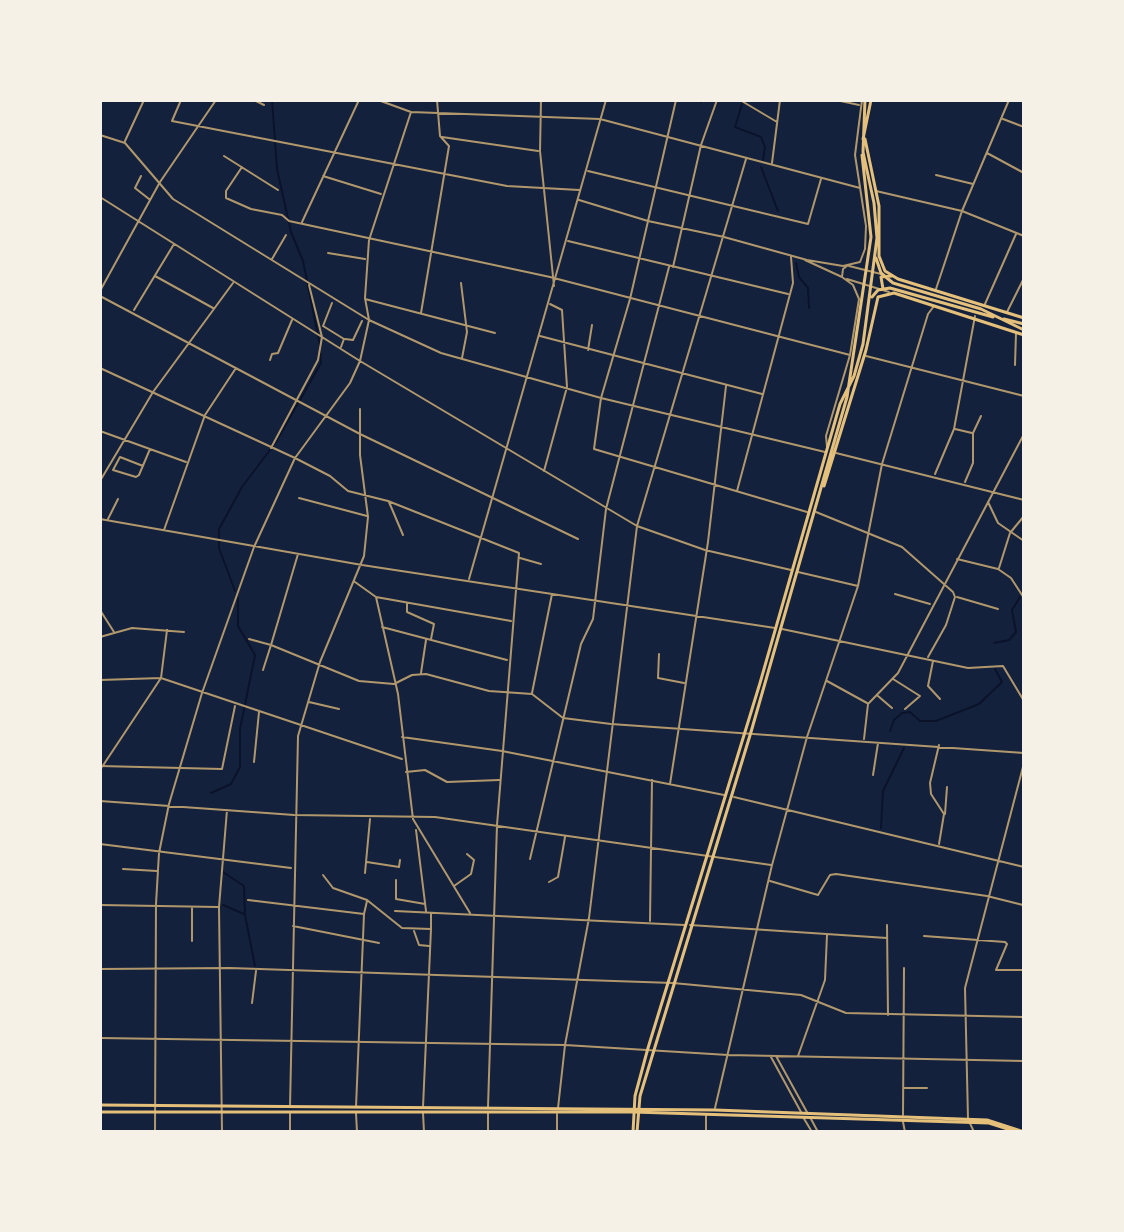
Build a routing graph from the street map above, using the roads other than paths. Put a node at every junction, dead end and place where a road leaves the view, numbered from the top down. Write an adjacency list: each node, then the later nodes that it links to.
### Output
1 (144, 100): 32 (street)
2 (181, 100): 26 (street)
3 (216, 100): 26 (street)
4 (254, 100): 18 (street)
5 (359, 100): 36 (street)
6 (378, 100): 20 (street)
7 (437, 100): 21 (street)
8 (541, 100): 22 (street)
9 (606, 100): 24 (street)
10 (676, 100): 31 (street)
11 (717, 100): 33 (street)
12 (740, 100): 25 (street)
13 (780, 100): 25 (street)
14 (836, 100): 19 (street)
15 (864, 100): 19 (street); 77 (main road)
16 (871, 100): 28 (main road)
17 (1009, 100): 23 (street)
18 (264, 105)
19 (860, 105): 53 (street)
20 (411, 112): 21 (street); 39 (street)
21 (437, 112): 22 (street); 30 (street)
22 (540, 115): 24 (street); 34 (street)
23 (1002, 118): 27 (street); 35 (street)
24 (600, 119): 31 (street); 42 (street)
25 (778, 122): 40 (street)
26 (197, 127): 36 (street); 49 (street)
27 (1024, 127)
28 (865, 131): 56 (main road); 171 (main road)
29 (100, 135): 32 (street)
30 (440, 136): 34 (street); 44 (street)
31 (667, 136): 33 (street); 52 (street)
32 (125, 143): 49 (street)
33 (701, 145): 38 (street); 57 (street)
34 (540, 151): 51 (street)
35 (987, 153): 43 (street); 50 (street)
36 (333, 154): 39 (street); 47 (street)
37 (224, 156): 41 (street)
38 (746, 159): 40 (street); 62 (street)
39 (393, 165): 44 (street); 58 (street)
40 (772, 165): 48 (street)
41 (242, 167): 54 (street); 66 (street)
42 (586, 171): 52 (street); 55 (street)
43 (1024, 173)
44 (444, 175): 51 (street); 76 (street)
45 (936, 175): 50 (street)
46 (141, 176): 60 (street)
47 (322, 176): 58 (street); 66 (street)
48 (821, 177): 53 (street); 62 (street)
49 (160, 182): 60 (street); 81 (street)
50 (974, 184): 63 (street)
51 (542, 185): 55 (street); 87 (street)
52 (654, 185): 57 (street); 65 (street)
53 (860, 188): 83 (street)
54 (278, 190)
55 (581, 191): 61 (street)
56 (875, 191): 63 (street); 86 (main road)
57 (689, 194): 62 (street); 67 (street)
58 (382, 195): 72 (street)
59 (100, 197): 64 (street)
60 (150, 200): 64 (street)
61 (578, 200): 65 (street); 73 (street)
62 (735, 204): 71 (street)
63 (962, 211): 68 (street); 96 (street)
64 (137, 221): 74 (street); 98 (street)
65 (648, 221): 67 (street); 82 (street)
66 (301, 224): 72 (street)
67 (682, 227): 71 (street); 84 (street)
68 (1016, 233): 70 (street); 105 (street)
69 (286, 235): 81 (street)
70 (1024, 236)
71 (724, 237): 78 (street); 88 (street)
72 (369, 240): 76 (street); 79 (street)
73 (568, 241): 82 (street); 91 (street)
74 (174, 243): 85 (street); 92 (street)
75 (328, 253): 79 (street)
76 (431, 253): 87 (street); 111 (street)
77 (875, 255): 102 (main road); 122 (main road)
78 (791, 256): 80 (street); 99 (street)
79 (366, 259): 100 (street)
80 (802, 259): 83 (street); 89 (street)
81 (271, 260): 93 (street)
82 (639, 261): 84 (street); 101 (street)
83 (848, 266): 86 (street); 89 (street)
84 (671, 268): 88 (street); 106 (street)
85 (155, 276): 108 (street); 109 (street)
86 (892, 276): 96 (main road); 97 (main road)
87 (550, 277): 91 (street); 95 (street)
88 (710, 277): 99 (street); 112 (street)
89 (842, 277): 97 (street); 132 (street)
90 (1024, 278): 110 (street)
91 (556, 280): 95 (street); 101 (street)
92 (234, 281): 108 (street); 115 (street)
93 (309, 283): 116 (street); 126 (street)
94 (461, 283): 118 (street)
95 (554, 287): 104 (street)
96 (936, 289): 105 (main road)
97 (889, 292): 107 (main road); 133 (main road)
98 (100, 293): 109 (street)
99 (789, 294): 125 (street)
100 (365, 298): 111 (street); 116 (street)
101 (630, 299): 106 (street); 134 (street)
102 (869, 300): 119 (main road); 170 (main road)
103 (332, 303): 127 (street)
104 (549, 303): 124 (street); 129 (street)
105 (985, 304): 110 (main road)
106 (659, 305): 112 (street); 139 (street)
107 (935, 305): 113 (main road); 142 (street)
108 (214, 309): 128 (street)
109 (133, 311): 128 (street)
110 (1007, 312): 114 (main road)
111 (421, 313): 118 (street)
112 (698, 314): 125 (street); 143 (street)
113 (975, 316): 121 (main road); 145 (street)
114 (1024, 318)
115 (293, 319): 126 (street); 135 (street)
116 (369, 320): 136 (street); 137 (street)
117 (362, 321): 127 (street)
118 (464, 323): 123 (street); 136 (street)
119 (1024, 324)
120 (592, 325): 131 (street)
121 (1016, 332): 122 (main road); 138 (street)
122 (1024, 332)
123 (495, 333)
124 (539, 336): 129 (street); 144 (street)
125 (779, 336): 132 (street); 149 (street)
126 (322, 337): 130 (street); 152 (street)
127 (344, 339): 130 (street)
128 (189, 342): 140 (street); 148 (street)
129 (564, 344): 131 (street); 147 (street)
130 (340, 349): 137 (street)
131 (587, 351): 134 (street)
132 (850, 355): 170 (street)
133 (865, 356): 142 (street); 171 (main road)
134 (611, 358): 139 (street); 151 (street)
135 (270, 360)
136 (462, 360): 144 (street)
137 (360, 361): 157 (street); 169 (street)
138 (1015, 365)
139 (643, 366): 143 (street); 153 (street)
140 (237, 367): 152 (street); 156 (street)
141 (100, 368): 148 (street)
142 (911, 369): 145 (street); 175 (street)
143 (680, 375): 146 (street); 155 (street)
144 (527, 378): 147 (street); 169 (street)
145 (963, 381): 150 (street); 160 (street)
146 (726, 386): 149 (street); 159 (street)
147 (567, 387): 151 (street); 178 (street)
148 (153, 392): 156 (street); 166 (street)
149 (763, 395): 164 (street)
150 (1024, 396)
151 (601, 398): 153 (street); 172 (street)
152 (297, 400): 157 (street); 167 (street)
153 (633, 404): 155 (street); 172 (street)
154 (360, 409): 163 (street)
155 (669, 414): 159 (street); 177 (street)
156 (205, 415): 167 (street); 174 (street)
157 (325, 416): 163 (street); 173 (street)
158 (981, 416): 162 (street)
159 (723, 427): 164 (street); 182 (street)
160 (954, 429): 162 (street); 179 (street)
161 (100, 431): 166 (street)
162 (973, 433): 181 (street)
163 (360, 434): 185 (street); 187 (street)
164 (753, 434): 170 (street); 184 (street)
165 (1024, 434): 183 (street)
166 (122, 440): 168 (street); 180 (street)
167 (271, 448): 173 (street)
168 (150, 449): 174 (street); 176 (street)
169 (506, 450): 178 (street); 187 (street)
170 (827, 450): 193 (main road)
171 (834, 453): 175 (street); 193 (main road)
172 (619, 457): 177 (street); 192 (street)
173 (295, 458): 185 (street); 206 (street)
174 (187, 463): 199 (street)
175 (882, 464): 179 (street); 200 (street)
176 (143, 466): 176 (street)
177 (653, 468): 182 (street); 198 (street)
178 (544, 473): 192 (street)
179 (935, 475): 181 (street)
180 (100, 481)
181 (964, 483): 183 (street)
182 (715, 487): 184 (street); 207 (street)
183 (993, 491): 189 (street); 191 (street)
184 (737, 493): 193 (street)
185 (366, 495): 190 (street); 195 (street)
186 (299, 498): 195 (street)
187 (493, 498): 203 (street); 204 (street)
188 (118, 499): 197 (street)
189 (1024, 500)
190 (388, 501): 202 (street); 204 (street)
191 (987, 501): 201 (street); 210 (street)
192 (606, 509): 198 (street); 225 (street)
193 (812, 512): 200 (street); 214 (main road)
194 (1024, 516): 201 (street)
195 (368, 517): 212 (street)
196 (100, 519): 197 (street)
197 (107, 521): 199 (street)
198 (637, 526): 207 (street); 227 (street)
199 (164, 531): 206 (street)
200 (869, 531): 216 (street); 219 (street)
201 (1010, 533): 205 (street); 213 (street)
202 (403, 535)
203 (578, 539)
204 (479, 540): 209 (street); 215 (street)
205 (1024, 541)
206 (254, 547): 208 (street); 257 (street)
207 (705, 550): 214 (street); 231 (street)
208 (298, 554): 212 (street); 242 (street)
209 (519, 558): 211 (street); 218 (street)
210 (956, 558): 213 (street); 216 (street)
211 (541, 564)
212 (362, 565): 215 (street); 217 (street)
213 (998, 569): 224 (street)
214 (795, 571): 219 (street); 234 (main road)
215 (469, 579): 218 (street)
216 (943, 581): 223 (street); 228 (street)
217 (355, 582): 222 (street); 248 (street)
218 (517, 586): 220 (street); 232 (street)
219 (858, 586): 241 (street)
220 (553, 592): 225 (street); 259 (street)
221 (895, 594): 228 (street)
222 (376, 597): 226 (street); 233 (street)
223 (955, 597): 229 (street); 245 (street)
224 (1024, 598)
225 (597, 600): 227 (street); 270 (street)
226 (407, 602): 232 (street); 240 (street)
227 (628, 604): 231 (street); 272 (street)
228 (931, 605): 244 (street)
229 (998, 609)
230 (100, 610): 237 (street)
231 (697, 616): 234 (street); 255 (street)
232 (512, 621): 246 (street)
233 (382, 627): 240 (street); 256 (street)
234 (778, 629): 241 (street); 274 (main road); 275 (main road)
235 (167, 630): 236 (street); 237 (street); 251 (street)
236 (184, 632)
237 (115, 633): 238 (street)
238 (100, 637)
239 (249, 639): 242 (street)
240 (428, 640): 246 (street); 250 (street)
241 (840, 641): 244 (street); 254 (street)
242 (271, 645): 248 (street); 249 (street)
243 (659, 654): 255 (street)
244 (906, 654): 245 (street); 252 (street)
245 (927, 659): 247 (street)
246 (508, 660): 258 (street)
247 (933, 660): 261 (street); 263 (street)
248 (320, 662): 256 (street); 262 (street)
249 (263, 670)
250 (421, 674): 256 (street); 258 (street)
251 (161, 678): 253 (street); 257 (street); 287 (street)
252 (892, 679): 260 (street); 268 (street)
253 (100, 680)
254 (826, 681): 265 (street); 277 (street)
255 (685, 683): 273 (street)
256 (394, 684): 276 (street)
257 (202, 693): 264 (street); 288 (street)
258 (506, 694): 259 (street); 281 (street)
259 (532, 694): 270 (street)
260 (877, 695): 265 (street); 266 (street)
261 (940, 699)
262 (307, 701): 267 (street); 271 (street)
263 (1024, 701)
264 (236, 704): 269 (street); 288 (street)
265 (868, 704): 278 (street)
266 (892, 708)
267 (339, 709)
268 (905, 709)
269 (259, 711): 271 (street); 284 (street)
270 (563, 718): 272 (street); 285 (street)
271 (299, 724): 283 (street); 303 (street)
272 (611, 724): 273 (street); 289 (street)
273 (677, 728): 274 (street); 294 (street)
274 (744, 731): 275 (street); 296 (main road)
275 (751, 732): 277 (street); 297 (main road)
276 (402, 737): 281 (street); 283 (street)
277 (807, 737): 278 (street); 300 (street)
278 (864, 740): 279 (street)
279 (879, 741): 280 (street); 291 (street)
280 (939, 745): 282 (street); 302 (street)
281 (502, 751): 285 (street); 292 (street)
282 (1024, 753)
283 (403, 759): 290 (street)
284 (254, 762)
285 (551, 762): 289 (street); 308 (street)
286 (1024, 763): 321 (street)
287 (101, 767): 288 (street)
288 (179, 769): 299 (street)
289 (605, 771): 293 (street); 310 (street)
290 (405, 772): 292 (street); 305 (street)
291 (873, 775)
292 (500, 780): 306 (street)
293 (652, 780): 294 (street); 313 (street)
294 (670, 784): 296 (street)
295 (947, 787): 302 (street)
296 (724, 795): 316 (main road)
297 (731, 796): 300 (street); 317 (main road)
298 (100, 801): 299 (street)
299 (169, 804): 301 (street); 314 (street)
300 (789, 808): 312 (street); 323 (street)
301 (227, 810): 303 (street); 318 (street)
302 (944, 814): 312 (street)
303 (294, 815): 304 (street); 326 (street)
304 (370, 819): 305 (street); 322 (street)
305 (413, 819): 306 (street); 307 (street)
306 (497, 825): 308 (street); 349 (street)
307 (416, 829): 333 (street); 339 (street)
308 (537, 831): 309 (street); 319 (street)
309 (565, 836): 310 (street); 332 (street)
310 (598, 841): 313 (street); 350 (street)
311 (100, 844): 314 (street)
312 (939, 846): 321 (street)
313 (653, 850): 316 (street); 351 (street)
314 (159, 853): 318 (street); 327 (street)
315 (467, 854): 333 (street)
316 (706, 857): 317 (street); 352 (main road)
317 (712, 858): 323 (street); 352 (main road)
318 (221, 859): 326 (street); 343 (street)
319 (530, 859)
320 (400, 860): 322 (street)
321 (996, 860): 324 (street); 334 (street)
322 (366, 862): 328 (street)
323 (772, 865): 331 (street)
324 (1024, 867)
325 (123, 869): 327 (street)
326 (292, 869): 337 (street)
327 (158, 871): 338 (street)
328 (365, 873)
329 (323, 875): 336 (street)
330 (396, 880): 339 (street)
331 (770, 881): 334 (street); 357 (street)
332 (549, 882)
333 (453, 887): 347 (street)
334 (987, 896): 341 (street); 361 (street)
335 (248, 900): 337 (street)
336 (367, 900): 348 (street); 356 (street)
337 (292, 903): 348 (street); 354 (street)
338 (156, 904): 340 (street); 342 (street); 366 (street)
339 (426, 904): 345 (street)
340 (100, 905)
341 (1023, 905)
342 (192, 906): 343 (street); 363 (street)
343 (219, 907): 367 (street)
344 (395, 911): 345 (street)
345 (426, 912): 346 (street)
346 (431, 912): 347 (street); 355 (street)
347 (470, 913): 349 (street)
348 (364, 914): 362 (street)
349 (496, 914): 350 (street); 375 (street)
350 (589, 918): 351 (street); 376 (street)
351 (650, 922): 352 (street)
352 (688, 925): 357 (street); 377 (main road)
353 (887, 925): 360 (street)
354 (292, 926): 362 (street); 372 (street)
355 (431, 929): 356 (street); 365 (street)
356 (413, 930): 365 (street)
357 (756, 930): 358 (street); 378 (street)
358 (827, 934): 360 (street); 379 (street)
359 (924, 936): 361 (street)
360 (887, 938): 381 (street)
361 (977, 938): 371 (street); 383 (street)
362 (362, 940): 364 (street); 373 (street)
363 (192, 941)
364 (379, 943)
365 (430, 946): 374 (street)
366 (158, 968): 367 (street); 369 (street); 386 (street)
367 (220, 968): 370 (street); 387 (street)
368 (904, 968): 382 (street)
369 (100, 969)
370 (257, 969): 372 (street); 380 (street)
371 (1024, 970)
372 (291, 973): 373 (street); 388 (street)
373 (359, 974): 374 (street); 389 (street)
374 (428, 976): 375 (street); 391 (street)
375 (493, 978): 376 (street); 390 (street)
376 (577, 981): 377 (street); 392 (street)
377 (670, 982): 378 (street); 393 (main road)
378 (743, 991): 379 (street); 394 (street)
379 (818, 1000): 381 (street); 397 (street)
380 (252, 1003)
381 (888, 1016): 382 (street)
382 (904, 1016): 383 (street); 398 (street)
383 (967, 1017): 384 (street); 399 (street)
384 (1024, 1017)
385 (100, 1038): 386 (street)
386 (155, 1039): 387 (street); 405 (street)
387 (221, 1041): 388 (street); 403 (street)
388 (290, 1042): 389 (street); 406 (street)
389 (358, 1043): 391 (street); 407 (street)
390 (492, 1044): 391 (street); 392 (street); 409 (street)
391 (424, 1045): 408 (street)
392 (565, 1045): 393 (street); 410 (street)
393 (651, 1049): 394 (street); 413 (main road)
394 (728, 1055): 395 (street); 411 (street)
395 (771, 1056): 396 (street); 418 (street)
396 (776, 1056): 397 (street); 419 (street)
397 (798, 1057): 398 (street)
398 (904, 1060): 399 (street); 401 (street)
399 (968, 1061): 400 (street); 421 (street)
400 (1024, 1061)
401 (903, 1088): 402 (street); 420 (street)
402 (927, 1088)
403 (222, 1104): 405 (main road); 406 (main road); 415 (street)
404 (100, 1105): 405 (main road)
405 (155, 1105): 412 (street)
406 (290, 1106): 407 (main road); 416 (street)
407 (356, 1108): 408 (main road); 416 (main road); 427 (street)
408 (423, 1109): 409 (main road); 428 (street)
409 (488, 1109): 410 (main road); 429 (street)
410 (557, 1110): 413 (main road); 430 (street)
411 (715, 1110): 413 (main road); 418 (main road)
412 (155, 1111): 414 (main road); 415 (main road); 424 (street)
413 (635, 1111): 417 (main road); 431 (main road)
414 (100, 1112)
415 (222, 1112): 416 (main road); 425 (street)
416 (290, 1112): 426 (street)
417 (706, 1115): 418 (main road); 432 (street)
418 (802, 1115): 419 (main road); 433 (street)
419 (809, 1115): 420 (main road); 434 (street)
420 (902, 1119): 421 (main road); 435 (street)
421 (969, 1121): 423 (main road); 436 (street)
422 (1024, 1122): 423 (street)
423 (1020, 1131)
424 (155, 1132)
425 (222, 1132)
426 (290, 1132)
427 (357, 1132)
428 (424, 1132)
429 (488, 1132)
430 (557, 1132)
431 (635, 1132)
432 (706, 1132)
433 (812, 1132)
434 (818, 1132)
435 (905, 1132)
436 (974, 1132)

